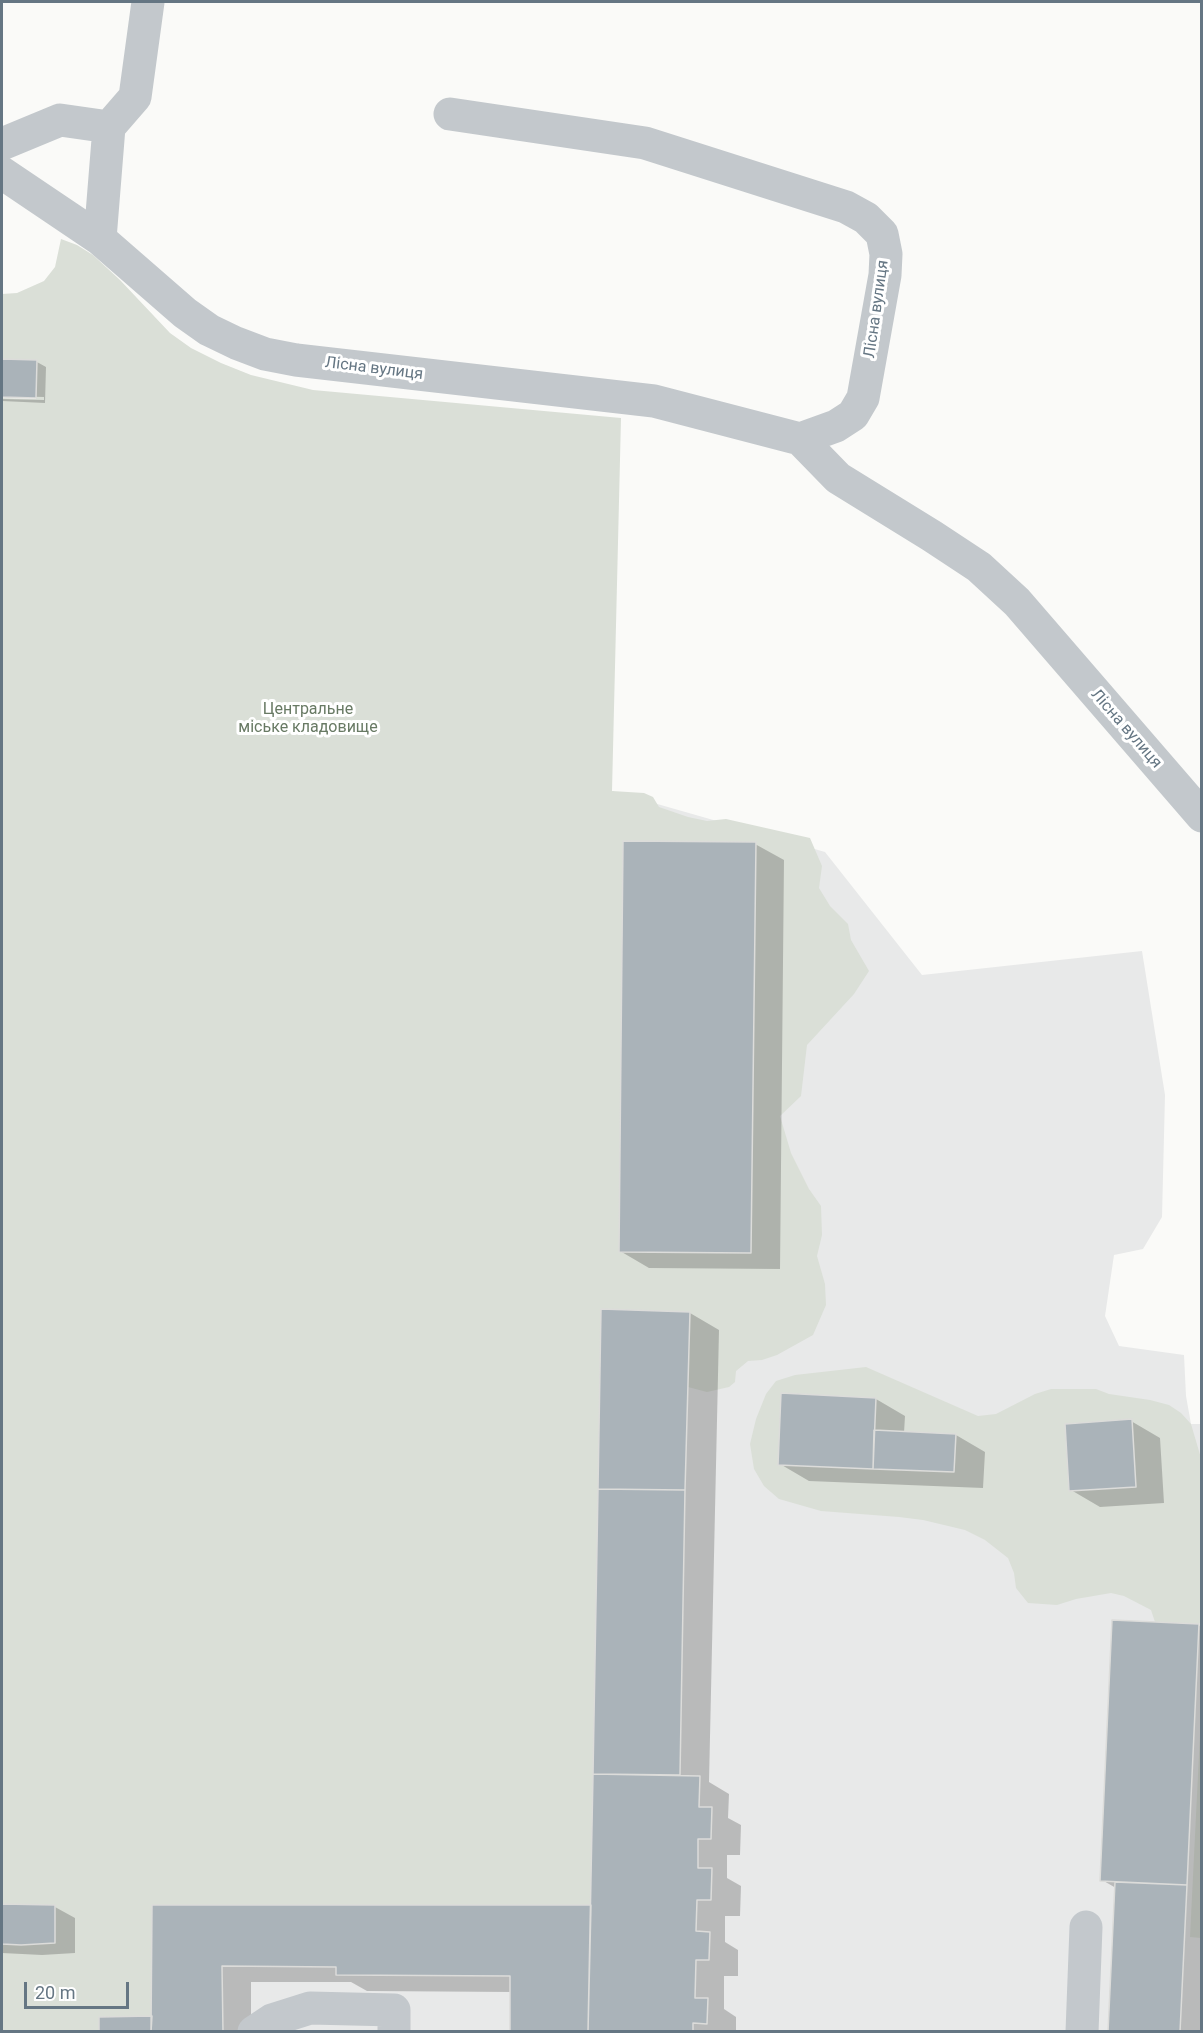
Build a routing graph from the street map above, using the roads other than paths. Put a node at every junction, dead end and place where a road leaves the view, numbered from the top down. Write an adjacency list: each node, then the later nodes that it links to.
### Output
1 (148, 2): 3 (street)
2 (450, 114): 7 (street, Лісна вулиця)
3 (109, 127): 4 (street); 6 (street)
4 (2, 144)
5 (2, 173): 6 (street, Лісна вулиця)
6 (100, 239): 7 (street, Лісна вулиця)
7 (800, 439): 8 (street, Лісна вулиця)
8 (1202, 816)
9 (1086, 1927): 12 (street)
10 (254, 2031): 11 (street)
11 (394, 2031)
12 (1082, 2031)

